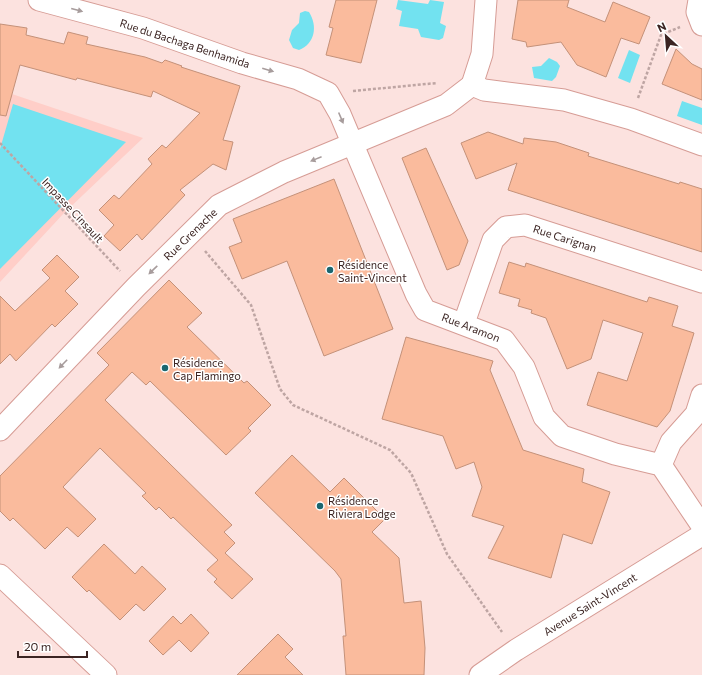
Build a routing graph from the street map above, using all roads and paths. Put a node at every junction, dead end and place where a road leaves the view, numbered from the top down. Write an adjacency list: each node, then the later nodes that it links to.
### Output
1 (40, 0): 5 (street, Rue du Bachaga Benhamida, one-way to 5)
2 (486, 0): 4 (street)
3 (700, 15): 6 (path)
4 (472, 85): 5 (path); 6 (street); 8 (street, Rue Grenache)
5 (328, 93): 8 (street, one-way to 8)
6 (631, 119): 9 (street)
7 (0, 143): 12 (path, Impasse Cinsault)
8 (352, 144): 10 (street, Rue Grenache, one-way to 10); 13 (street, Rue Aramon)
9 (702, 145)
10 (190, 234): 12 (street, Rue Grenache, one-way to 12); 20 (path)
11 (702, 282): 13 (street, Rue Carignan)
12 (136, 287): 15 (street, Rue Grenache, one-way to 15)
13 (464, 323): 16 (street, Rue Aramon)
14 (702, 395): 16 (street)
15 (0, 430)
16 (661, 465): 17 (street)
17 (702, 526)
18 (702, 535): 20 (street, Avenue Saint-Vincent)
19 (0, 575): 21 (street)
20 (516, 650): 22 (street, Avenue Saint-Vincent)
21 (93, 671)
22 (480, 675)

